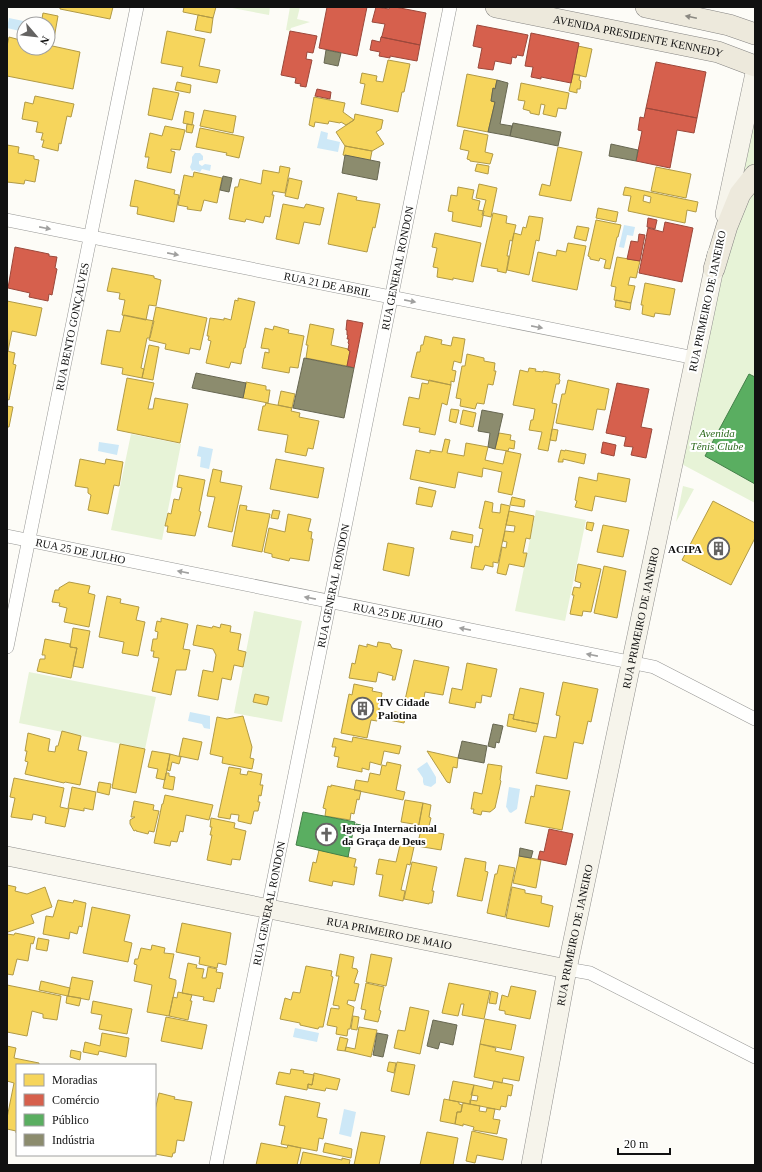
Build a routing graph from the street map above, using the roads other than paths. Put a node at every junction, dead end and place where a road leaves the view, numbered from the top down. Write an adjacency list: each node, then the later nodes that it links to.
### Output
1 (137, 7): 10 (street, RUA BENTO GONÇALVES)
2 (450, 7): 12 (street, RUA GENERAL RONDON)
3 (496, 7): 6 (main road, AVENIDA PRESIDENTE KENNEDY)
4 (646, 7): 5 (main road, one-way to 4)
5 (755, 34)
6 (755, 66)
7 (755, 72): 11 (street, RUA PRIMEIRO DE JANEIRO)
8 (755, 175): 11 (main road)
9 (7, 220): 10 (street, RUA 21 DE ABRIL, one-way to 10)
10 (90, 237): 12 (street, RUA 21 DE ABRIL, one-way to 12); 15 (street, RUA BENTO GONÇALVES)
11 (714, 269): 13 (street, RUA PRIMEIRO DE JANEIRO)
12 (391, 298): 13 (street, RUA 21 DE ABRIL, one-way to 13); 16 (street, RUA GENERAL RONDON)
13 (695, 358): 18 (street, RUA PRIMEIRO DE JANEIRO)
14 (7, 536): 15 (street, RUA 25 DE JULHO)
15 (28, 541): 16 (street, RUA 25 DE JULHO, one-way to 15); 17 (street, RUA BENTO GONÇALVES)
16 (330, 602): 18 (street, RUA 25 DE JULHO, one-way to 16); 21 (street, RUA GENERAL RONDON)
17 (7, 647)
18 (631, 663): 19 (street, RUA 25 DE JULHO); 22 (street, RUA PRIMEIRO DE JANEIRO)
19 (755, 719)
20 (7, 856): 21 (street, RUA PRIMEIRO DE MAIO)
21 (268, 909): 22 (street, RUA PRIMEIRO DE MAIO); 24 (street, RUA GENERAL RONDON)
22 (567, 969): 23 (street, RUA PRIMEIRO DE MAIO); 25 (street, RUA PRIMEIRO DE JANEIRO)
23 (755, 1058)
24 (216, 1165)
25 (531, 1165)

